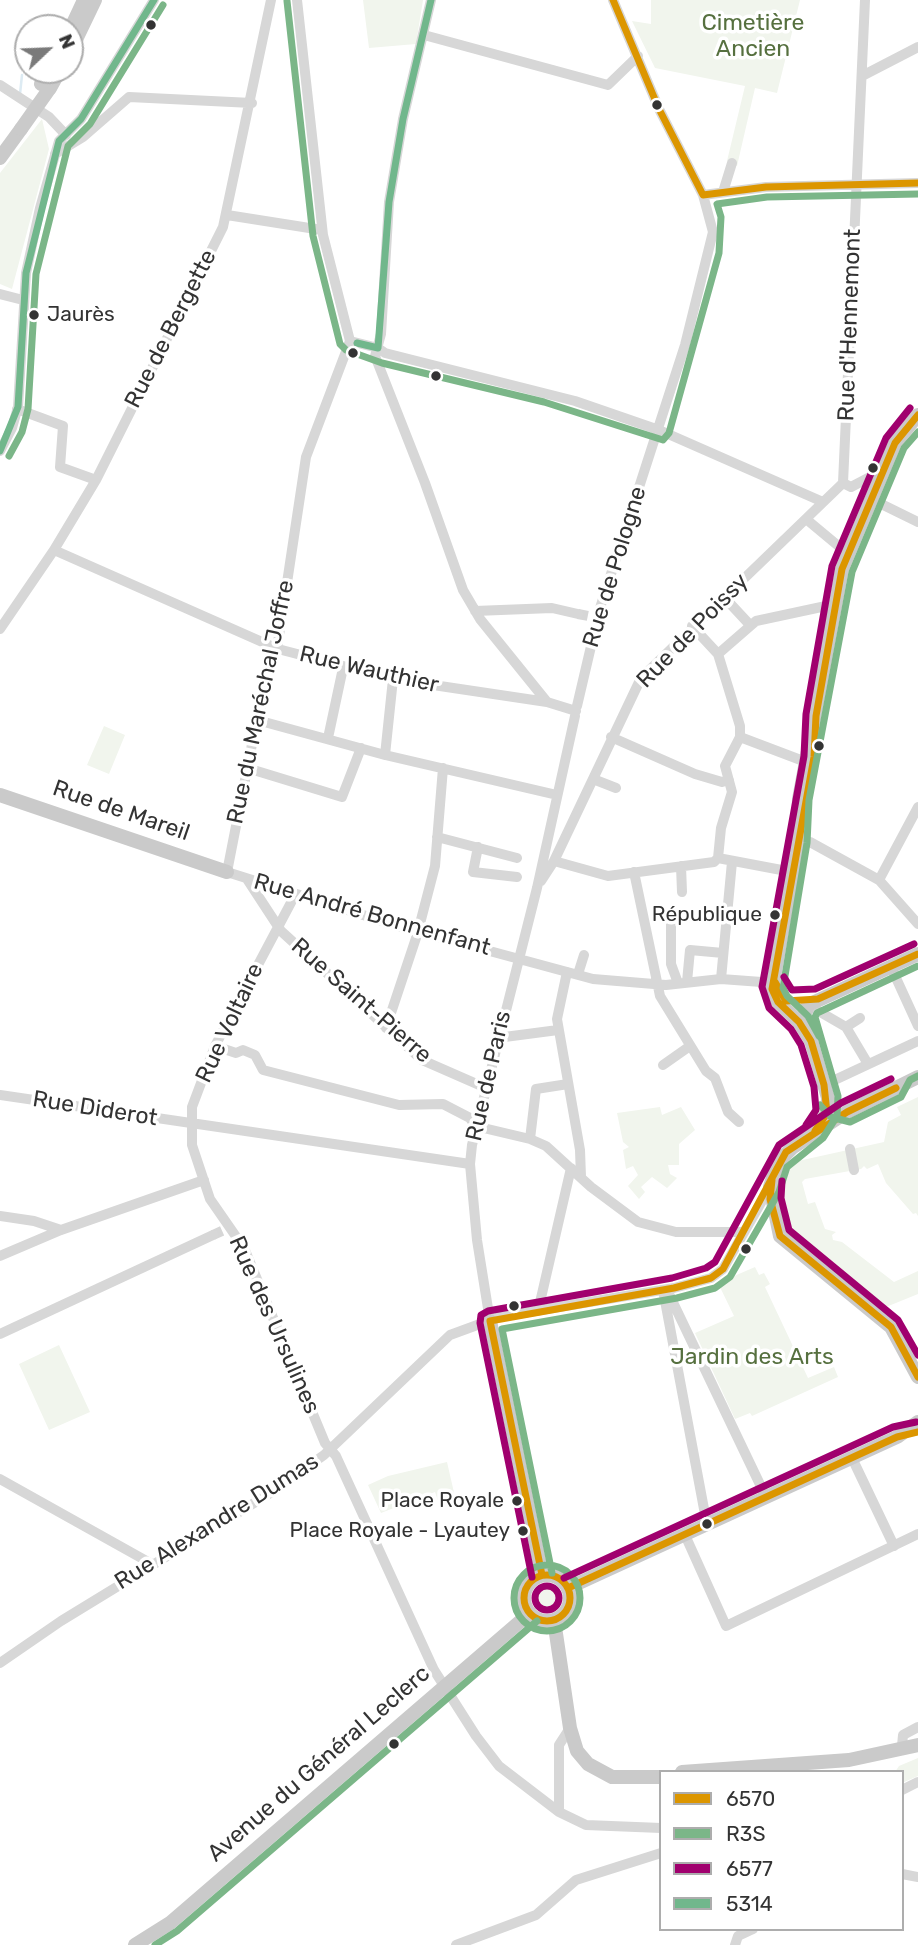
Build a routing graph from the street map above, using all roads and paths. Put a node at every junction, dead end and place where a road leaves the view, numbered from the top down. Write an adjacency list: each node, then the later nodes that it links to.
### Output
1 (95, 0): 8 (main road)
2 (154, 0): 17 (street)
3 (271, 0): 15 (street, Rue de Bergette)
4 (297, 0): 27 (street)
5 (431, 0): 9 (street)
6 (613, 0): 11 (street, Rue de Pologne)
7 (865, 0): 12 (street, Rue d'Hennemont)
8 (84, 23)
9 (424, 35): 11 (street); 31 (street)
10 (918, 47): 12 (street)
11 (638, 56): 25 (street, Rue de Pologne)
12 (862, 76): 23 (street, Rue d'Hennemont)
13 (0, 85): 17 (street)
14 (46, 86): 16 (main road)
15 (252, 103): 19 (street); 26 (street, Rue de Bergette)
16 (17, 127): 18 (main road); 20 (main road)
17 (66, 135): 19 (street)
18 (0, 142)
19 (55, 154): 29 (street)
20 (0, 158)
21 (732, 163): 24 (street)
22 (918, 183): 23 (street)
23 (856, 185): 24 (street); 38 (street, Rue d'Hennemont)
24 (723, 191): 25 (street)
25 (703, 195): 34 (street, Rue de Pologne)
26 (227, 215): 27 (street); 37 (street, Rue de Bergette)
27 (322, 230): 30 (street)
28 (0, 293): 29 (street)
29 (23, 300): 32 (street)
30 (351, 341): 31 (street); 52 (street, Rue du Maréchal Joffre)
31 (378, 348): 34 (street); 47 (street)
32 (17, 410): 36 (street); 37 (street)
33 (918, 415): 35 (main road)
34 (659, 430): 40 (street); 57 (street, Rue de Pologne)
35 (895, 443): 38 (street, Rue de Poissy); 39 (main road)
36 (0, 451)
37 (96, 480): 43 (street, Rue de Bergette)
38 (847, 485): 40 (street, Rue de Poissy)
39 (871, 499): 42 (street); 44 (main road)
40 (824, 502): 41 (street, Rue de Poissy)
41 (806, 519): 44 (street); 45 (street, Rue de Poissy)
42 (918, 522)
43 (54, 550): 51 (street, Rue de Bergette); 52 (street, Rue Wauthier)
44 (848, 554): 46 (main road)
45 (724, 597): 49 (street); 50 (street, Rue de Poissy)
46 (834, 608): 49 (street); 64 (main road)
47 (475, 611): 48 (street); 56 (street)
48 (578, 614)
49 (750, 625): 53 (street)
50 (692, 626): 53 (street); 59 (street, Rue de Poissy)
51 (0, 629)
52 (277, 649): 54 (street, Rue Wauthier); 58 (street, Rue du Maréchal Joffre)
53 (718, 654): 60 (street)
54 (342, 668): 55 (street, Rue Wauthier); 61 (street)
55 (393, 678): 56 (street, Rue Wauthier); 63 (street)
56 (547, 702): 57 (street, Rue Wauthier)
57 (576, 711): 71 (street, Rue de Pologne)
58 (257, 720): 61 (street); 65 (street, Rue du Maréchal Joffre)
59 (611, 737): 67 (street, Rue de Poissy); 68 (street)
60 (740, 737): 64 (street); 68 (street)
61 (328, 738): 62 (street)
62 (361, 748): 63 (street); 65 (street)
63 (385, 755): 66 (street)
64 (808, 767): 74 (main road)
65 (247, 768): 81 (street, Rue du Maréchal Joffre)
66 (443, 768): 71 (street); 73 (street)
67 (593, 779): 69 (street); 78 (street, Rue de Poissy)
68 (729, 780): 77 (street)
69 (617, 788)
70 (0, 795): 81 (main road, Rue de Mareil)
71 (557, 795): 87 (street, Rue de Pologne)
72 (918, 807): 86 (street)
73 (437, 837): 75 (street); 93 (street)
74 (797, 841): 83 (main road); 86 (street)
75 (478, 847): 76 (street); 84 (street)
76 (517, 858)
77 (718, 858): 79 (street); 80 (street)
78 (554, 861): 82 (street); 87 (street, Rue de Poissy)
79 (732, 862): 83 (street); 94 (street)
80 (681, 866): 82 (street); 88 (street)
81 (226, 872): 85 (street, Rue André Bonnenfant)
82 (634, 872): 101 (street)
83 (792, 872): 103 (main road)
84 (517, 877)
85 (247, 879): 89 (street, Rue André Bonnenfant); 92 (street, Rue Saint-Pierre)
86 (879, 880): 91 (street)
87 (537, 888): 97 (street, Rue de Paris)
88 (682, 892)
89 (295, 895): 92 (street, Rue Voltaire); 93 (street, Rue André Bonnenfant)
90 (698, 915): 102 (street)
91 (918, 924)
92 (278, 926): 108 (street, Rue Saint-Pierre); 113 (street, Rue Voltaire)
93 (417, 931): 97 (street, Rue André Bonnenfant); 108 (street)
94 (723, 953): 100 (street); 102 (street)
95 (918, 954): 98 (main road)
96 (584, 955): 99 (street)
97 (517, 956): 99 (street, Rue André Bonnenfant); 111 (street, Rue de Paris)
98 (891, 967): 104 (main road); 106 (street)
99 (572, 973): 101 (street, Rue André Bonnenfant); 109 (street)
100 (721, 979): 102 (street, Rue André Bonnenfant); 103 (street, Rue André Bonnenfant)
101 (656, 983): 102 (street, Rue André Bonnenfant); 114 (street)
102 (682, 983)
103 (778, 989): 104 (main road); 110 (main road)
104 (813, 1001): 107 (street); 110 (main road)
105 (860, 1018): 107 (street)
106 (918, 1026)
107 (846, 1027): 115 (street)
108 (386, 1028): 119 (street, Rue Saint-Pierre)
109 (558, 1030): 111 (street); 118 (street)
110 (808, 1036): 120 (main road)
111 (497, 1038): 119 (street, Rue de Paris)
112 (918, 1041): 115 (street)
113 (215, 1046): 124 (street, Rue Voltaire); 125 (street)
114 (690, 1046): 116 (street); 123 (street)
115 (868, 1064): 120 (street)
116 (663, 1065)
117 (918, 1077): 122 (main road)
118 (568, 1084): 127 (street); 132 (street)
119 (486, 1088): 125 (street, Rue de Paris)
120 (826, 1091): 122 (main road); 126 (main road)
121 (0, 1095): 124 (street, Rue Diderot)
122 (847, 1112): 126 (main road)
123 (739, 1122)
124 (190, 1124): 129 (street, Rue Diderot); 133 (street, Rue des Ursulines)
125 (475, 1126): 127 (street); 129 (street, Rue de Paris)
126 (815, 1131): 134 (main road)
127 (530, 1139): 130 (street)
128 (850, 1149): 131 (street)
129 (470, 1164): 144 (street, Rue de Paris)
130 (570, 1168): 132 (street); 143 (street)
131 (854, 1170)
132 (580, 1177): 139 (street)
133 (204, 1180): 138 (street); 150 (street, Rue des Ursulines)
134 (770, 1187): 135 (street); 137 (main road)
135 (757, 1209): 137 (street); 139 (street)
136 (0, 1216): 138 (street)
137 (774, 1220): 146 (main road)
138 (61, 1230): 141 (street)
139 (744, 1232): 142 (street, Rue Alexandre Dumas)
140 (213, 1235): 145 (street)
141 (0, 1256)
142 (665, 1290): 143 (street, Rue Alexandre Dumas); 153 (street); 154 (street)
143 (538, 1311): 144 (street, Rue Alexandre Dumas)
144 (490, 1321): 150 (street, Rue Alexandre Dumas); 159 (main road)
145 (0, 1334)
146 (918, 1377)
147 (918, 1423): 149 (main road)
148 (918, 1432): 149 (main road)
149 (897, 1437): 151 (main road)
150 (330, 1449): 158 (street, Rue Alexandre Dumas); 165 (street, Rue des Ursulines)
151 (852, 1458): 153 (main road); 157 (street)
152 (0, 1479): 158 (street)
153 (766, 1497): 154 (main road)
154 (707, 1525): 156 (main road)
155 (918, 1534): 157 (street)
156 (685, 1535): 157 (street); 160 (main road)
157 (894, 1546)
158 (152, 1564): 163 (street, Rue Alexandre Dumas)
159 (542, 1576): 160 (main road); 161 (main road)
160 (568, 1588): 162 (main road)
161 (530, 1613): 162 (main road); 165 (main road, Avenue du Général Leclerc)
162 (554, 1620): 164 (main road)
163 (0, 1663)
164 (561, 1664): 167 (main road); 172 (main road)
165 (446, 1684): 174 (street, Rue des Ursulines); 178 (main road, Avenue du Général Leclerc)
166 (918, 1727): 168 (street)
167 (569, 1728): 173 (main road); 174 (street)
168 (902, 1746)
169 (918, 1748): 170 (main road); 171 (main road)
170 (708, 1770)
171 (760, 1770)
172 (659, 1775)
173 (659, 1775)
174 (559, 1812): 175 (street, Rue des Ursulines)
175 (659, 1828)
176 (659, 1854): 179 (street)
177 (749, 1931): 180 (street)
178 (135, 1945)
179 (456, 1945)
180 (735, 1945)

